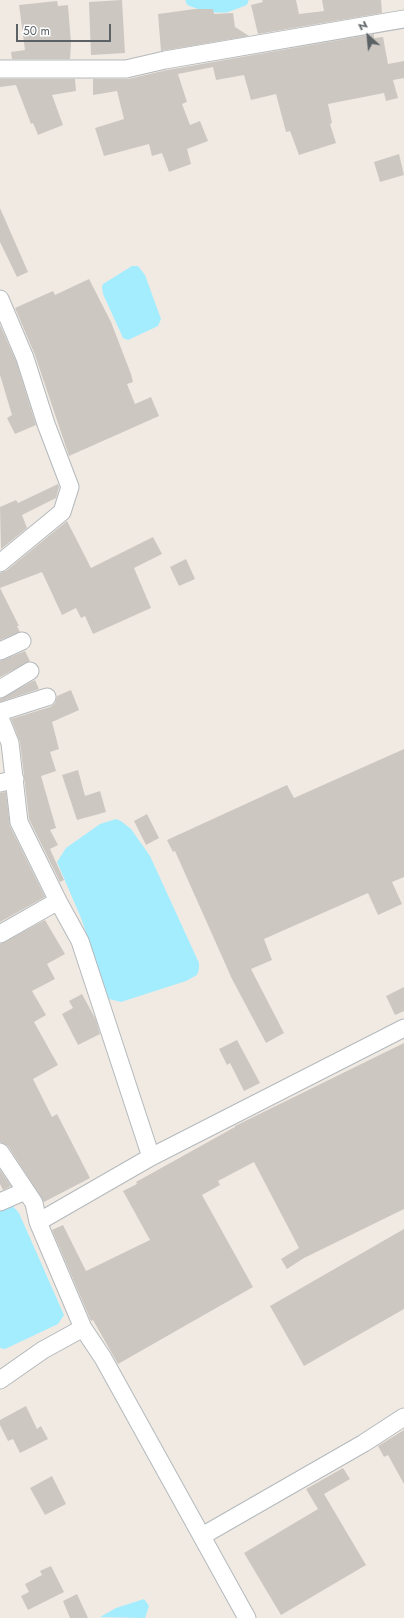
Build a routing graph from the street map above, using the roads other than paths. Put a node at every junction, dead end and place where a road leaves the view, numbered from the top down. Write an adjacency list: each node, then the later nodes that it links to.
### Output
1 (404, 19): 2 (street)
2 (0, 69)
3 (1, 304): 4 (street)
4 (0, 563)
5 (22, 641): 6 (street)
6 (0, 650)
7 (30, 671): 8 (street)
8 (0, 689)
9 (47, 696): 10 (street)
10 (0, 712)
11 (0, 718): 12 (street)
12 (8, 781): 13 (street)
13 (58, 901): 14 (street); 17 (street)
14 (0, 934)
15 (404, 1028): 17 (street)
16 (0, 1152): 18 (street)
17 (151, 1157): 20 (street)
18 (25, 1190): 19 (street); 20 (street)
19 (0, 1202)
20 (38, 1222): 21 (street)
21 (83, 1328): 22 (street); 24 (street)
22 (0, 1380)
23 (404, 1417): 24 (street)
24 (202, 1536): 25 (street)
25 (247, 1618)

